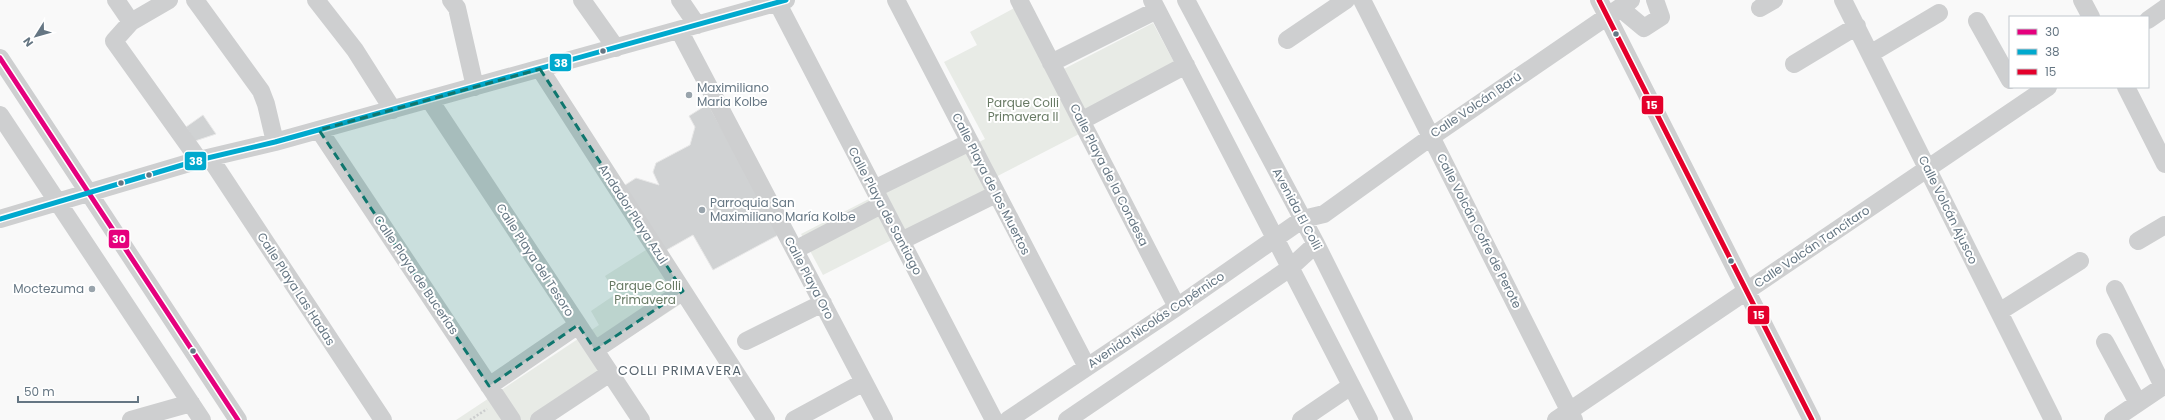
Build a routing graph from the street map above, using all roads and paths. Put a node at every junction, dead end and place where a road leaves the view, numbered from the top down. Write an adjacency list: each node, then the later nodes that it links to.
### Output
1 (116, 0): 23 (street)
2 (168, 0): 23 (street)
3 (195, 0): 47 (street)
4 (316, 0): 42 (street)
5 (451, 0): 36 (street)
6 (582, 0): 28 (street)
7 (680, 0): 24 (street)
8 (896, 0): 48 (street, Calle Playa de los Muertos)
9 (1019, 0): 31 (street, Calle Playa de la Condesa)
10 (1186, 0): 58 (street, Avenida El Colli)
11 (1346, 0): 27 (street)
12 (1362, 0): 46 (street, Calle Volcán Cofre de Perote)
13 (1599, 0): 19 (street)
14 (1655, 0): 19 (street)
15 (1843, 0): 25 (street, Calle Volcán Ajusco)
16 (2082, 0): 21 (street)
17 (779, 1): 24 (street); 54 (street, Calle Playa de Santiago)
18 (1155, 5): 31 (street); 33 (street)
19 (1619, 8): 46 (street, Calle Volcán Barú); 69 (street)
20 (1939, 13): 29 (street)
21 (2090, 16)
22 (1977, 21): 35 (street)
23 (131, 22): 49 (street, Calle Playa Las Hadas)
24 (696, 25): 26 (street)
25 (1856, 26): 29 (street, Calle Volcán Ajusco); 32 (street)
26 (679, 30): 28 (street); 64 (street, Calle Playa Oro)
27 (1287, 40)
28 (616, 48): 34 (street)
29 (1870, 54): 51 (street, Calle Volcán Ajusco)
30 (0, 58): 52 (street)
31 (1051, 64): 44 (street, Calle Playa de la Condesa)
32 (1794, 64)
33 (1186, 65): 44 (street); 60 (street)
34 (540, 69): 36 (street); 68 (street, Andador Playa Azul)
35 (2009, 78)
36 (475, 87): 40 (street)
37 (2015, 88): 41 (street)
38 (2047, 88): 41 (street, Calle Volcán Tancítaro)
39 (2127, 88): 50 (street)
40 (429, 99): 42 (street); 73 (street, Calle Playa del Tesoro)
41 (2024, 104): 51 (street, Calle Volcán Tancítaro)
42 (393, 110): 45 (street)
43 (0, 115): 55 (street)
44 (1081, 121): 71 (street, Calle Playa de la Condesa)
45 (319, 130): 47 (street); 80 (street, Calle Playa de Bucerías)
46 (1431, 137): 56 (street, Calle Volcán Barú); 85 (street, Calle Volcán Cofre de Perote)
47 (275, 142): 49 (street)
48 (970, 142): 53 (street, Calle Playa de los Muertos); 54 (street)
49 (205, 159): 52 (street); 89 (street, Calle Playa Las Hadas)
50 (2165, 164)
51 (1928, 168): 69 (street, Calle Volcán Tancítaro); 72 (street, Calle Volcán Ajusco)
52 (88, 192): 55 (street); 88 (street)
53 (996, 194): 61 (street); 77 (street, Calle Playa de los Muertos)
54 (878, 197): 61 (street, Calle Playa de Santiago); 64 (street)
55 (58, 203): 57 (street); 83 (street)
56 (1324, 214): 58 (street, Calle Volcán Barú); 63 (street)
57 (0, 219)
58 (1303, 219): 60 (street, Avenida Nicolás Copérnico); 63 (street, Avenida El Colli)
59 (2165, 225): 62 (street)
60 (1276, 239): 66 (street); 71 (street, Avenida Nicolás Copérnico)
61 (901, 241): 96 (street, Calle Playa de Santiago)
62 (2138, 241)
63 (1316, 244): 66 (street); 101 (street, Avenida El Colli)
64 (795, 250): 70 (street, Calle Playa Oro)
65 (2080, 261): 72 (street)
66 (1290, 268): 81 (street); 98 (street)
67 (2115, 290): 82 (street)
68 (683, 291): 76 (street); 93 (street, Andador Playa Azul)
69 (1747, 291): 85 (street, Calle Volcán Tancítaro); 102 (street)
70 (823, 303): 74 (street); 79 (street, Calle Playa Oro)
71 (1177, 307): 77 (street, Avenida Nicolás Copérnico)
72 (1999, 312): 103 (street, Calle Volcán Ajusco)
73 (578, 325): 76 (street, Calle Playa del Tesoro); 80 (street)
74 (746, 341)
75 (2105, 342): 84 (street)
76 (595, 350): 78 (street, Calle Playa del Tesoro)
77 (1087, 367): 97 (street, Avenida Nicolás Copérnico)
78 (610, 373): 91 (street); 92 (street, Calle Playa del Tesoro)
79 (864, 382): 94 (street); 95 (street, Calle Playa Oro)
80 (489, 386): 90 (street, Calle Playa de Bucerías)
81 (1352, 386): 99 (street); 100 (street)
82 (2164, 386): 84 (street)
83 (191, 403): 86 (street); 87 (street)
84 (2138, 403): 104 (street)
85 (1566, 417)
86 (131, 420)
87 (202, 420)
88 (238, 420)
89 (382, 420)
90 (512, 420)
91 (539, 420)
92 (641, 420)
93 (766, 420)
94 (794, 420)
95 (884, 420)
96 (994, 420)
97 (1008, 420)
98 (1067, 420)
99 (1301, 420)
100 (1369, 420)
101 (1404, 420)
102 (1812, 420)
103 (2053, 420)
104 (2113, 420)

